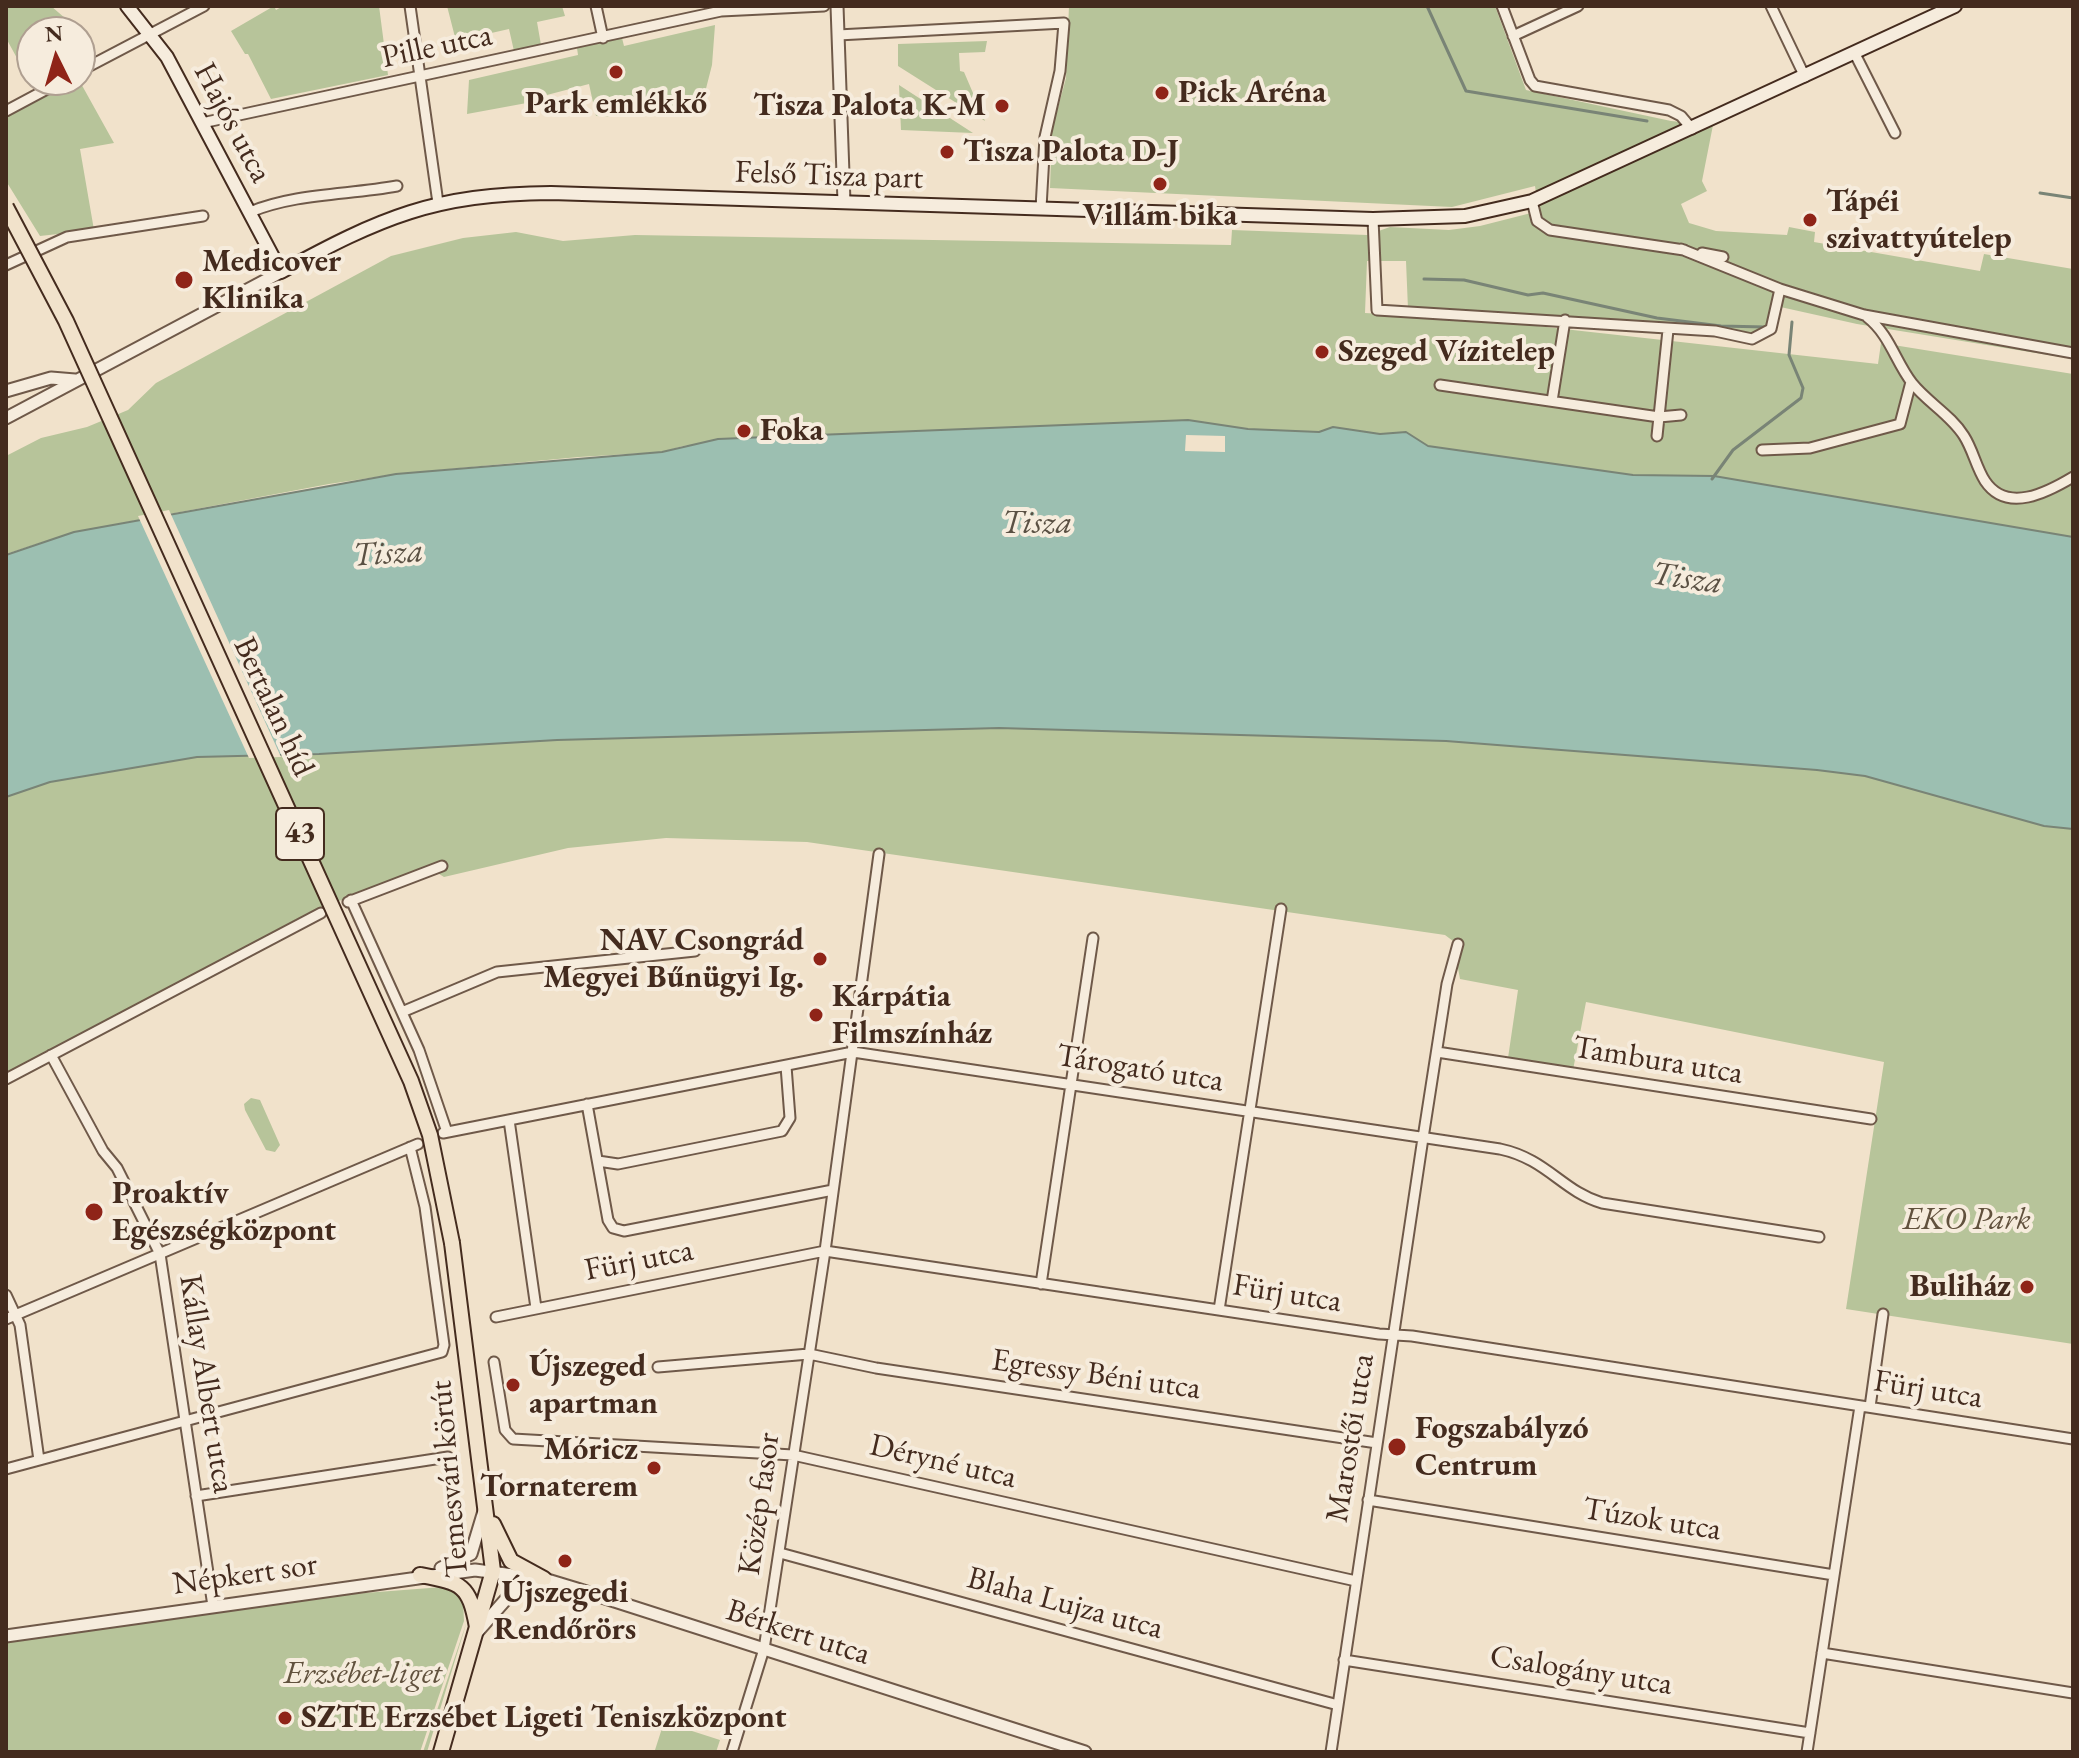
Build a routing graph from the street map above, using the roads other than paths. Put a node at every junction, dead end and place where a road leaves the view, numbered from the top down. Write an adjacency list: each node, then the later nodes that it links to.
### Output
1 (127, 6): 11 (main road, Hajós utca)
2 (204, 6): 11 (street)
3 (410, 6): 17 (street)
4 (596, 6): 14 (street)
5 (824, 6): 14 (street, Pille utca)
6 (837, 6): 12 (street)
7 (1502, 6): 13 (street)
8 (1578, 6): 13 (street)
9 (1771, 6): 18 (street)
10 (1955, 6): 15 (main road, Felső Tisza part)
11 (151, 34): 16 (street); 21 (main road, Hajós utca)
12 (838, 35): 26 (street); 29 (street)
13 (1513, 36): 22 (street)
14 (603, 38): 17 (street, Pille utca)
15 (1855, 54): 18 (main road, Felső Tisza part); 23 (street)
16 (96, 63)
17 (421, 77): 21 (street, Pille utca); 27 (street)
18 (1805, 77): 22 (main road, Felső Tisza part)
19 (34, 96): 20 (street)
20 (6, 111)
21 (202, 123): 30 (main road, Hajós utca)
22 (1689, 130): 25 (main road, Felső Tisza part)
23 (1895, 133)
24 (397, 186): 30 (street)
25 (1532, 201): 32 (main road, Felső Tisza part); 33 (street)
26 (844, 202): 27 (main road, Felső Tisza part); 29 (main road, Felső Tisza part)
27 (438, 203): 36 (main road, Felső Tisza part)
28 (6, 207): 75 (main road, Bertalan híd / 43, bridge)
29 (1041, 208): 32 (main road, Felső Tisza part)
30 (250, 212): 36 (main road, Hajós utca)
31 (203, 216): 35 (street)
32 (1373, 219): 39 (street)
33 (1681, 249): 34 (street); 37 (street)
34 (1723, 257)
35 (6, 265)
36 (281, 272): 42 (street, Felső Tisza part)
37 (1780, 289): 38 (street); 40 (street)
38 (1864, 315): 41 (street); 43 (street)
39 (1565, 320): 40 (street); 46 (street)
40 (1668, 330): 48 (street)
41 (2073, 353)
42 (75, 380): 45 (street); 49 (street, Felső Tisza part)
43 (1911, 382): 51 (street); 52 (street)
44 (1440, 385): 46 (street)
45 (6, 391)
46 (1552, 401): 48 (street)
47 (1681, 415): 48 (street)
48 (1659, 417): 50 (street)
49 (6, 418)
50 (1657, 436)
51 (1762, 450)
52 (2073, 477)
53 (879, 854): 61 (street, Közép fasor)
54 (442, 866): 60 (street)
55 (1281, 909): 68 (street)
56 (321, 913): 63 (street)
57 (1093, 938): 66 (street)
58 (1458, 944): 62 (street, Marostői utca)
59 (695, 951): 60 (street)
60 (402, 1012): 70 (street, Tárogató utca)
61 (853, 1052): 64 (street, Tárogató utca); 66 (street, Tárogató utca); 73 (street, Közép fasor)
62 (1437, 1052): 69 (street, Tambura utca); 71 (street, Marostői utca)
63 (51, 1055): 65 (street); 77 (street, Kállay Albert utca)
64 (786, 1066): 67 (street, Tárogató utca); 72 (street)
65 (6, 1079)
66 (1071, 1084): 68 (street, Tárogató utca); 78 (street)
67 (587, 1104): 70 (street, Tárogató utca); 72 (street)
68 (1249, 1111): 71 (street, Tárogató utca); 81 (street)
69 (1871, 1119)
70 (509, 1120): 80 (street)
71 (1423, 1138): 74 (street, Tárogató utca); 86 (street, Marostői utca)
72 (598, 1161): 73 (street)
73 (833, 1190): 76 (street, Közép fasor)
74 (1819, 1237)
75 (452, 1243): 101 (main road, Temesvári körút / 43)
76 (825, 1251): 78 (street, Fürj utca); 80 (street, Fürj utca); 87 (street, Közép fasor)
77 (160, 1254): 83 (street); 91 (street, Kállay Albert utca); 91 (street, Temesvári körút)
78 (1041, 1284): 81 (street, Fürj utca)
79 (6, 1295): 83 (street)
80 (536, 1308): 84 (street, Fürj utca)
81 (1219, 1310): 86 (street, Fürj utca)
82 (1883, 1314): 90 (street)
83 (16, 1315): 85 (street); 97 (street)
84 (496, 1317)
85 (6, 1319)
86 (1394, 1336): 90 (street, Fürj utca); 94 (street, Marostői utca)
87 (809, 1354): 89 (street); 94 (street, Egressy Béni utca); 95 (street, Közép fasor)
88 (494, 1362): 92 (street, Temesvári körút)
89 (658, 1367)
90 (1865, 1407): 93 (street, Fürj utca); 105 (street)
91 (184, 1421): 97 (street); 99 (street, Kállay Albert utca)
92 (513, 1439): 95 (street, Déryné utca)
93 (2073, 1439)
94 (1377, 1443): 100 (street, Marostői utca)
95 (793, 1455): 102 (street, Közép fasor); 107 (street, Déryné utca)
96 (448, 1457): 99 (street)
97 (39, 1460): 98 (street)
98 (6, 1469)
99 (196, 1496): 108 (street, Kállay Albert utca)
100 (1368, 1500): 105 (street, Túzok utca); 107 (street, Marostői utca)
101 (486, 1507): 103 (main road, Temesvári körút / 43); 104 (street); 106 (main road)
102 (780, 1553): 111 (street, Közép fasor); 115 (street, Blaha Lujza utca)
103 (493, 1571): 104 (street, Népkert sor); 106 (street, Bérkert utca); 109 (main road, Temesvári körút / 43)
104 (420, 1575): 108 (street, Népkert sor); 109 (main road)
105 (1834, 1575): 112 (street)
106 (544, 1579): 109 (street); 111 (street, Bérkert utca)
107 (1356, 1581): 113 (street, Marostői utca)
108 (213, 1606): 110 (street, Népkert sor)
109 (477, 1632): 117 (main road, Temesvári körút / 43)
110 (6, 1636)
111 (764, 1649): 118 (street, Közép fasor); 119 (street, Bérkert utca)
112 (1822, 1653): 114 (street); 116 (street)
113 (1344, 1660): 115 (street, Marostői utca); 116 (street, Csalogány utca)
114 (2073, 1693)
115 (1338, 1705): 120 (street, Marostői utca)
116 (1810, 1733): 121 (street)
117 (441, 1752)
118 (732, 1752)
119 (1085, 1752)
120 (1331, 1752)
121 (1807, 1752)

